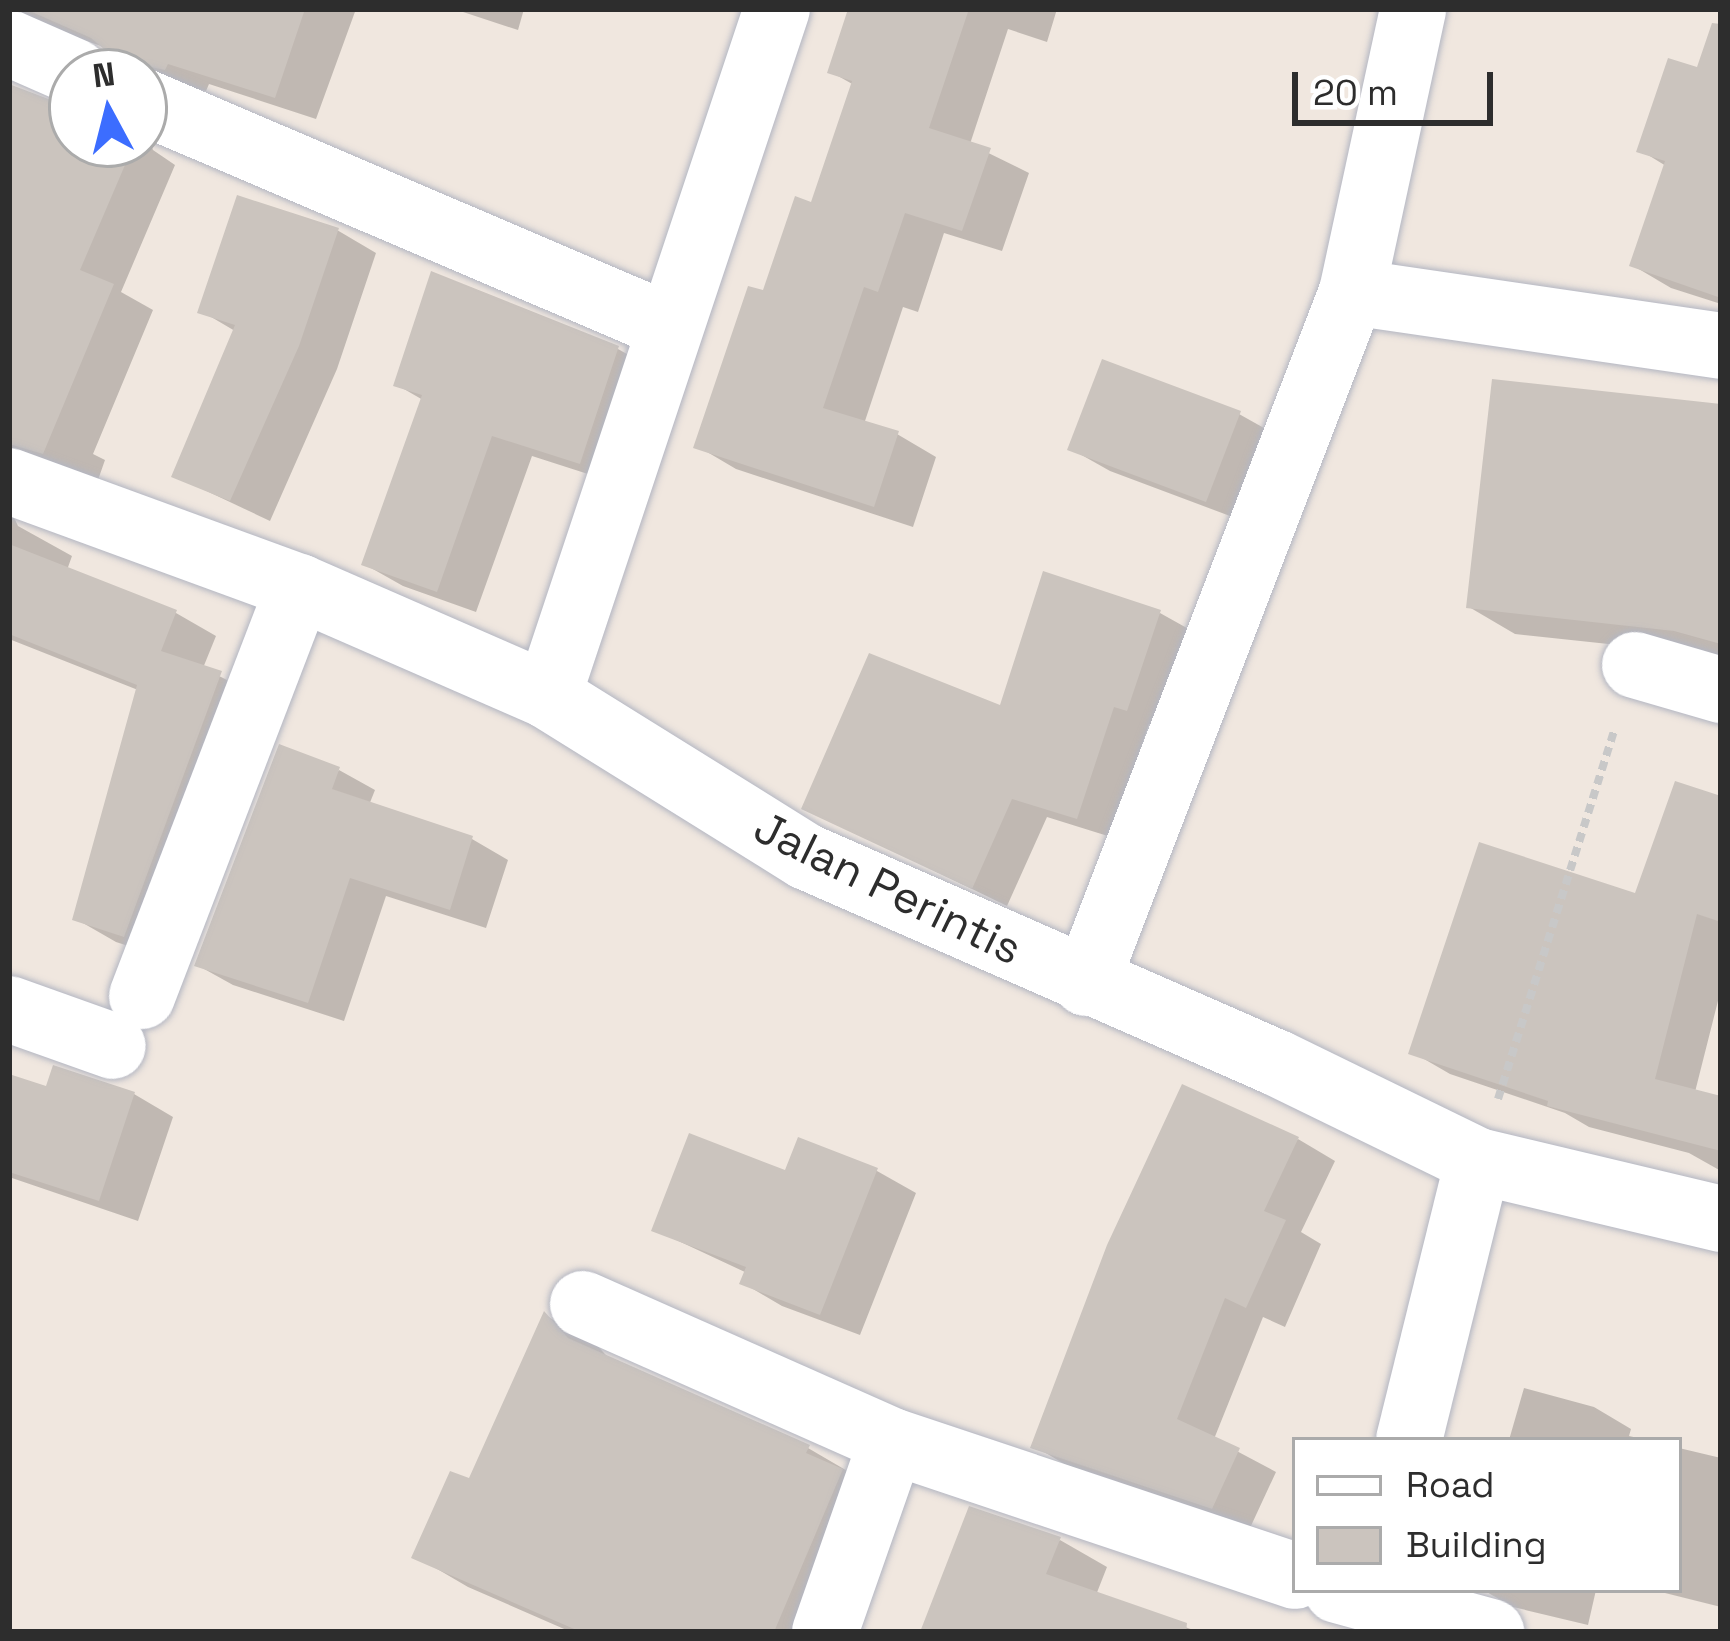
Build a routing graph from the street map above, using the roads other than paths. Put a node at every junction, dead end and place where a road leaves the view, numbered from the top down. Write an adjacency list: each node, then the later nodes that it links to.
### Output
1 (777, 9): 7 (street)
2 (1413, 9): 6 (street)
3 (9, 43): 4 (street)
4 (48, 60)
5 (168, 112): 7 (street)
6 (1352, 292): 8 (street); 14 (street)
7 (670, 327): 13 (street)
8 (1721, 346)
9 (9, 481): 10 (street, Jalan Perintis)
10 (299, 587): 13 (street, Jalan Perintis); 15 (street)
11 (1635, 665): 12 (street)
12 (1721, 690)
13 (548, 696): 14 (street, Jalan Perintis)
14 (1086, 983): 16 (street, Jalan Perintis)
15 (9, 1009)
16 (1478, 1161): 17 (street, Jalan Perintis); 19 (street)
17 (1721, 1219)
18 (583, 1304): 20 (street)
19 (1410, 1437)
20 (892, 1441): 21 (street); 23 (street)
21 (1292, 1575)
22 (1360, 1603): 24 (street)
23 (825, 1632)
24 (1491, 1632)

